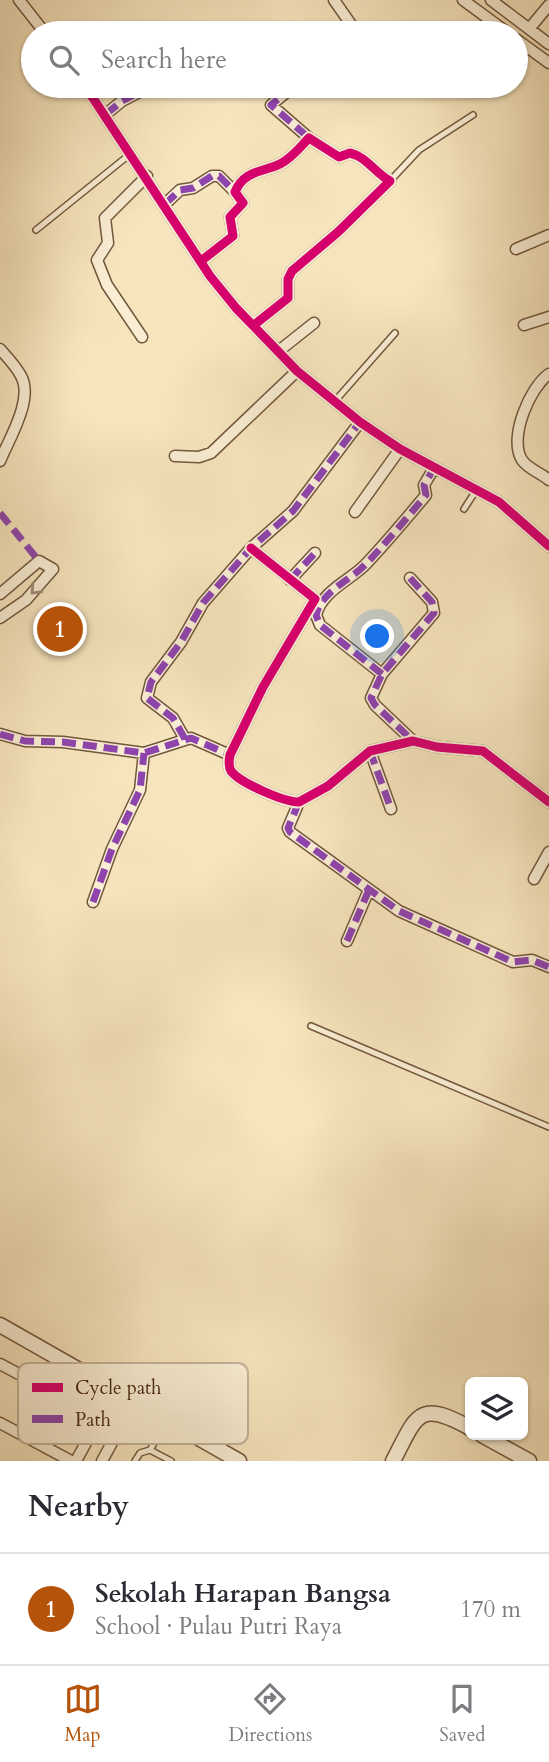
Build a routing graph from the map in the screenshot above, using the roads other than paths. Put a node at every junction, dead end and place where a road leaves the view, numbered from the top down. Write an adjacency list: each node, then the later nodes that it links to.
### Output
1 (19, 0): 6 (street)
2 (334, 0): 7 (street)
3 (491, 0): 9 (street)
4 (465, 1): 8 (street)
5 (549, 5): 10 (street)
6 (36, 21)
7 (349, 21)
8 (492, 21)
9 (519, 21)
10 (529, 29): 11 (street)
11 (549, 44)
12 (528, 48): 13 (street)
13 (549, 63)
14 (94, 98): 17 (street)
15 (128, 98): 17 (street)
16 (279, 98): 19 (street)
17 (106, 114): 20 (street)
18 (473, 115): 22 (lane)
19 (309, 138): 22 (street); 23 (street)
20 (132, 153): 21 (street); 25 (lane)
21 (147, 176): 24 (street); 34 (street)
22 (390, 181): 32 (street)
23 (235, 191): 24 (street); 28 (street)
24 (165, 204): 28 (street)
25 (36, 230)
26 (549, 235): 27 (street)
27 (516, 248)
28 (201, 261): 32 (street)
29 (549, 317): 31 (street)
30 (314, 323): 36 (street)
31 (524, 325)
32 (254, 326): 36 (street)
33 (395, 333): 39 (lane)
34 (142, 337)
35 (0, 349): 43 (street)
36 (280, 350): 37 (street)
37 (297, 370): 39 (street); 42 (street)
38 (549, 374): 45 (street)
39 (335, 401): 40 (street)
40 (360, 422): 41 (street); 50 (street)
41 (400, 449): 44 (street); 48 (street)
42 (175, 456)
43 (0, 461)
44 (434, 468): 46 (street); 55 (street)
45 (549, 480)
46 (478, 489): 47 (lane); 49 (street)
47 (464, 509)
48 (355, 512)
49 (549, 546)
50 (251, 548): 53 (street); 59 (street)
51 (315, 553): 53 (street)
52 (410, 578): 57 (street)
53 (290, 580): 55 (street)
54 (0, 594): 56 (street, one-way to 56)
55 (318, 601): 57 (street); 63 (street)
56 (0, 618)
57 (382, 674): 60 (street)
58 (0, 734): 62 (street)
59 (185, 739): 62 (street); 63 (street)
60 (413, 741): 61 (street); 65 (street)
61 (370, 751): 64 (street); 66 (street)
62 (144, 753): 70 (street)
63 (230, 755): 64 (street)
64 (299, 802): 69 (street)
65 (549, 802)
66 (391, 809)
67 (549, 852): 68 (street)
68 (534, 878)
69 (368, 891): 71 (street); 72 (street)
70 (93, 902)
71 (346, 941)
72 (549, 967)
73 (311, 1026): 74 (lane)
74 (549, 1127)
75 (0, 1325): 77 (street)
76 (0, 1363): 78 (street)
77 (66, 1363)
78 (18, 1373)
79 (0, 1423): 81 (street)
80 (465, 1425): 95 (street)
81 (18, 1432)
82 (490, 1440): 89 (street)
83 (40, 1444): 90 (street)
84 (84, 1444): 90 (street)
85 (111, 1444): 91 (street)
86 (154, 1444): 88 (lane)
87 (208, 1444): 94 (street)
88 (150, 1450): 92 (lane); 93 (lane)
89 (524, 1460)
90 (73, 1461)
91 (102, 1461)
92 (135, 1461)
93 (171, 1461)
94 (239, 1461)
95 (393, 1461)

